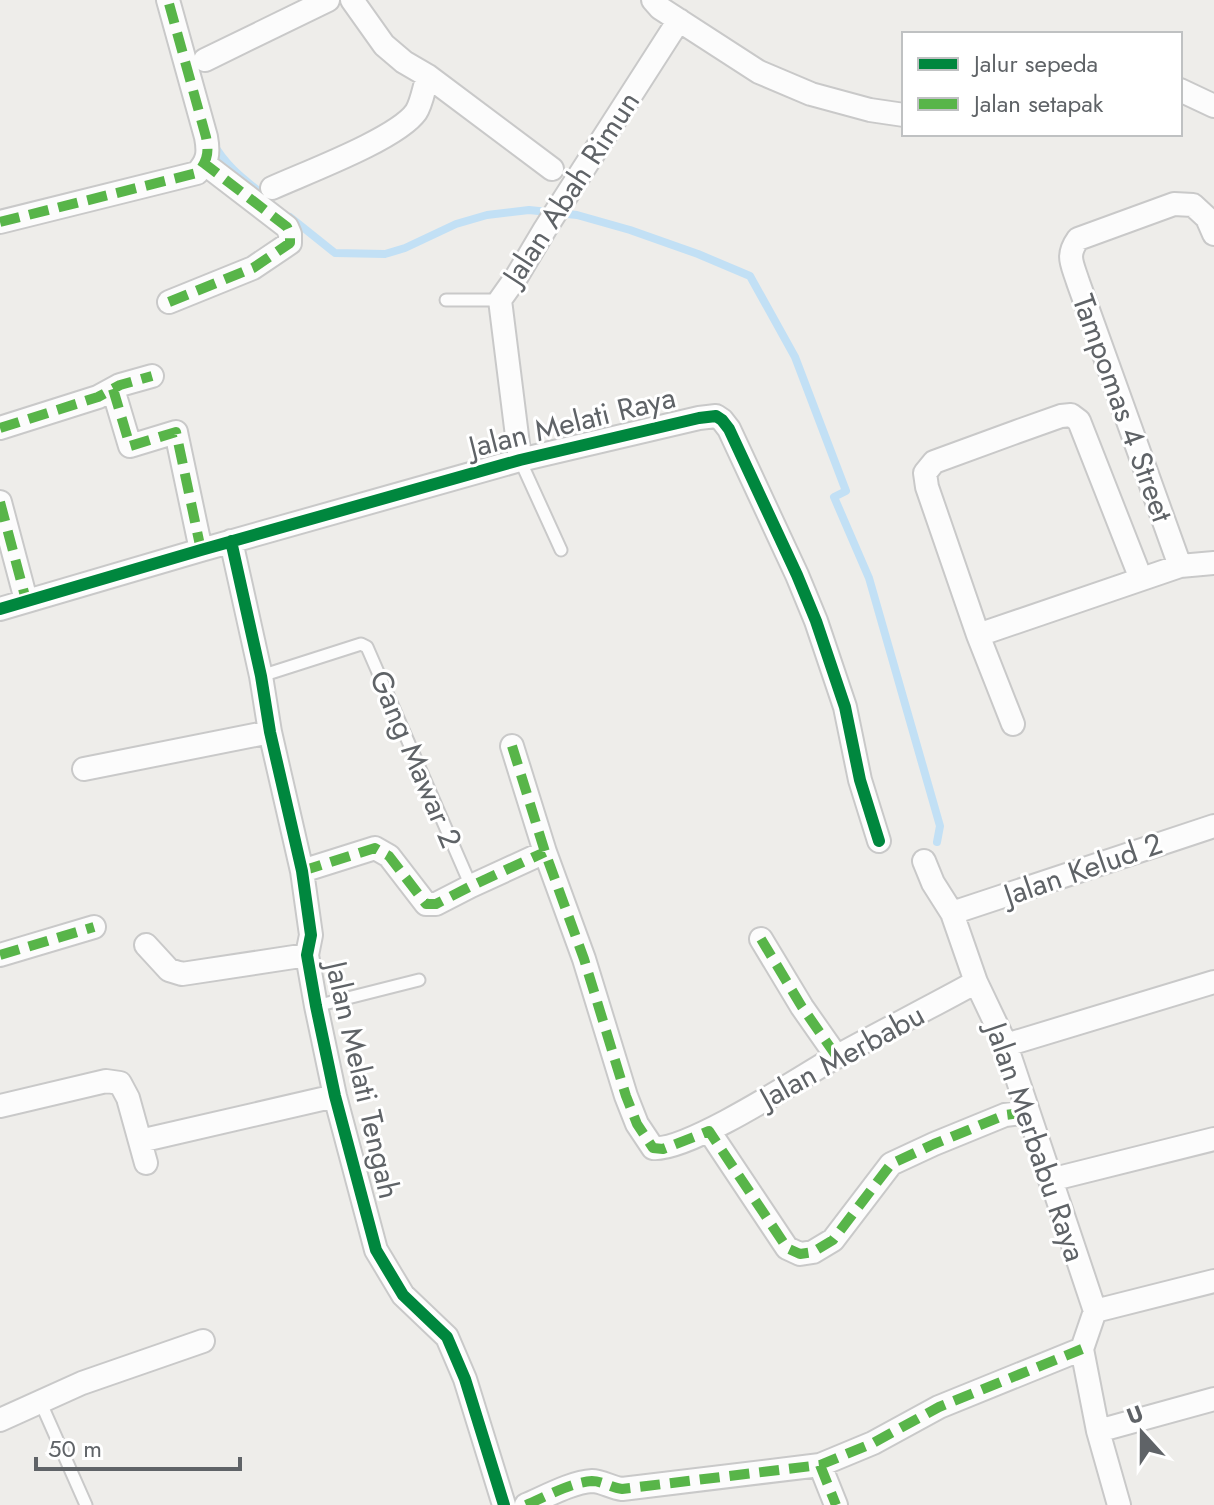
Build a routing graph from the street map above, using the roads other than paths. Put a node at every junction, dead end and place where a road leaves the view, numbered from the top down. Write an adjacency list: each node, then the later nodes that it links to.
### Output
1 (168, 0): 11 (street)
2 (328, 0): 6 (street)
3 (352, 0): 7 (street)
4 (653, 0): 5 (street)
5 (679, 20): 10 (street); 17 (street, Jalan Abah Rimun)
6 (205, 60)
7 (428, 76): 12 (street); 13 (street)
8 (1182, 91): 9 (street)
9 (1214, 106)
10 (902, 115)
11 (205, 164): 14 (street); 18 (street)
12 (552, 169)
13 (272, 188)
14 (0, 222)
15 (1214, 234): 28 (street, Tampomas 4 Street)
16 (446, 300): 17 (lane)
17 (500, 300): 22 (street, Jalan Abah Rimun)
18 (169, 302)
19 (152, 376): 20 (street)
20 (113, 389): 21 (street); 25 (street)
21 (0, 428)
22 (520, 460): 24 (street, Jalan Melati Raya); 26 (lane); 39 (street, Jalan Melati Raya)
23 (0, 502): 30 (street)
24 (231, 541): 25 (street, Jalan Melati Raya); 33 (street, Jalan Melati Tengah)
25 (201, 550): 30 (street, Jalan Melati Raya)
26 (561, 550)
27 (1214, 563): 28 (street)
28 (1180, 566): 29 (street)
29 (1141, 579): 32 (street); 32 (street)
30 (26, 600): 31 (street, Jalan Melati Raya)
31 (0, 609)
32 (978, 635): 34 (street)
33 (261, 676): 35 (street, Jalan Melati Tengah); 43 (lane, Gang Mawar 2)
34 (1013, 724)
35 (270, 732): 37 (street); 42 (street, Jalan Melati Tengah)
36 (512, 746): 40 (street, Jalan Merbabu)
37 (84, 769)
38 (1214, 826): 44 (street, Jalan Kelud 2)
39 (879, 841)
40 (545, 852): 43 (street); 59 (street, Jalan Merbabu)
41 (924, 861): 44 (street, Jalan Merbabu Raya)
42 (302, 871): 43 (street); 49 (street, Jalan Melati Tengah)
43 (471, 886)
44 (952, 913): 51 (street, Jalan Merbabu Raya)
45 (94, 927): 48 (street)
46 (761, 939): 55 (street)
47 (146, 945): 49 (street)
48 (0, 955)
49 (307, 955): 53 (street, Jalan Melati Tengah)
50 (419, 980): 53 (lane)
51 (976, 982): 54 (street, Jalan Merbabu Raya); 55 (street, Jalan Merbabu)
52 (1214, 982): 54 (street)
53 (316, 1006): 56 (street, Jalan Melati Tengah)
54 (1006, 1045): 58 (street, Jalan Merbabu Raya)
55 (837, 1057): 59 (street, Jalan Merbabu)
56 (335, 1096): 61 (street); 74 (street, Jalan Melati Tengah)
57 (0, 1106): 61 (street)
58 (1028, 1112): 59 (street); 63 (street, Jalan Merbabu Raya)
59 (709, 1131)
60 (1214, 1139): 63 (street)
61 (140, 1141): 62 (street)
62 (146, 1163)
63 (1050, 1180): 65 (street, Jalan Merbabu Raya)
64 (1214, 1281): 65 (street)
65 (1095, 1311): 67 (street)
66 (203, 1341): 69 (street)
67 (1082, 1349): 71 (street); 72 (street)
68 (1214, 1399): 71 (street)
69 (40, 1401): 70 (street); 73 (lane)
70 (0, 1420)
71 (1098, 1431): 77 (street)
72 (820, 1465): 75 (street); 76 (street)
73 (86, 1505)
74 (504, 1505)
75 (526, 1505)
76 (836, 1505)
77 (1119, 1505)

